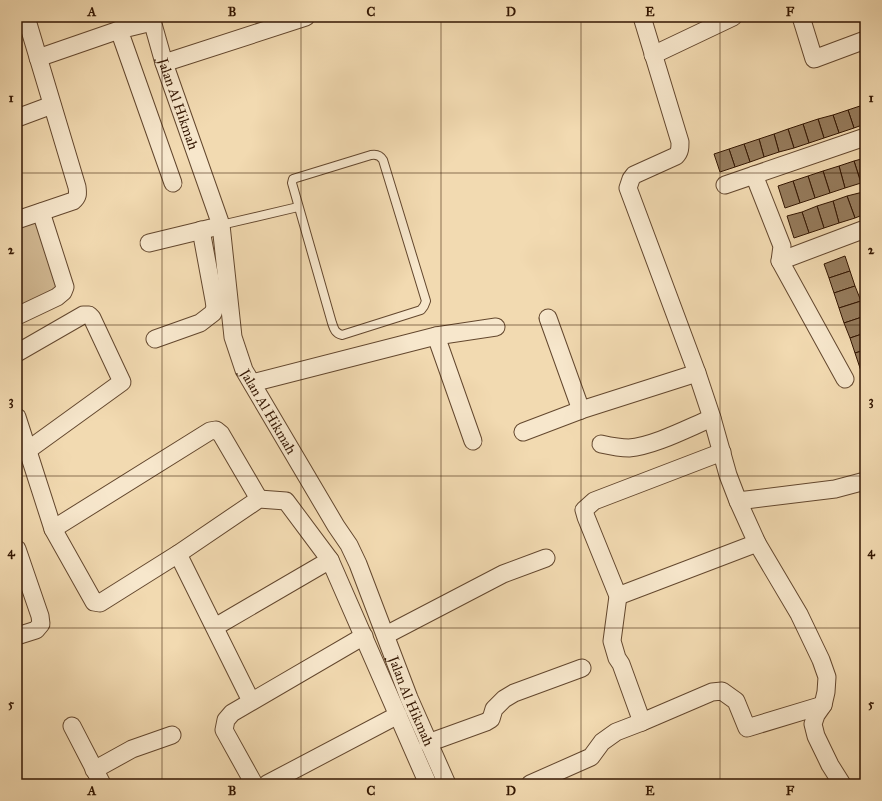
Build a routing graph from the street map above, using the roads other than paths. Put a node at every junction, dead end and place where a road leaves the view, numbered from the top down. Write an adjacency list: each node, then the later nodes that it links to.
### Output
1 (26, 17): 10 (street)
2 (306, 17): 11 (street)
3 (642, 17): 9 (street)
4 (732, 17): 9 (street)
5 (801, 17): 8 (street)
6 (151, 19): 7 (street); 11 (street, Jalan Al Hikmah)
7 (119, 30): 10 (street); 16 (street)
8 (865, 40)
9 (653, 55): 32 (street)
10 (38, 58): 12 (street)
11 (164, 62): 21 (street, Jalan Al Hikmah)
12 (52, 105): 13 (street); 19 (street)
13 (17, 118)
14 (865, 137): 15 (street)
15 (754, 175): 17 (street); 25 (street)
16 (173, 183)
17 (725, 185)
18 (298, 207): 18 (lane); 21 (lane)
19 (41, 212): 20 (street); 26 (street)
20 (17, 220)
21 (221, 225): 23 (street); 34 (street, Jalan Al Hikmah)
22 (865, 229): 25 (street)
23 (201, 230): 24 (street); 30 (street)
24 (149, 243)
25 (780, 260): 33 (street)
26 (17, 316)
27 (548, 318): 35 (street)
28 (496, 326): 29 (street)
29 (436, 336): 34 (street); 39 (street)
30 (155, 339)
31 (17, 353): 41 (street)
32 (697, 373): 35 (street); 37 (street)
33 (845, 380)
34 (252, 382): 54 (street, Jalan Al Hikmah)
35 (581, 410): 38 (street)
36 (17, 417): 41 (street)
37 (712, 418): 40 (street); 42 (street)
38 (523, 432)
39 (473, 441)
40 (601, 444)
41 (28, 450): 46 (street)
42 (722, 452): 45 (street); 52 (street)
43 (865, 481): 45 (street)
44 (259, 499): 46 (street); 49 (street); 51 (street)
45 (738, 501): 47 (street)
46 (53, 529): 49 (street)
47 (757, 543): 52 (street); 59 (street)
48 (17, 549): 55 (street)
49 (178, 554): 53 (street)
50 (546, 558): 54 (street)
51 (330, 560): 53 (street); 56 (street)
52 (618, 596): 61 (street)
53 (215, 627): 58 (street)
54 (386, 635): 64 (street, Jalan Al Hikmah)
55 (17, 636)
56 (364, 636): 58 (street); 60 (street)
57 (582, 668): 64 (street)
58 (252, 701): 66 (street)
59 (822, 705): 61 (street); 71 (street)
60 (398, 714): 67 (street); 68 (street)
61 (642, 722): 70 (street)
62 (72, 726): 65 (street)
63 (172, 735): 65 (street)
64 (428, 743): 69 (street, Jalan Al Hikmah)
65 (98, 777)
66 (254, 784)
67 (267, 784)
68 (428, 784)
69 (447, 784)
70 (530, 784)
71 (842, 784)

